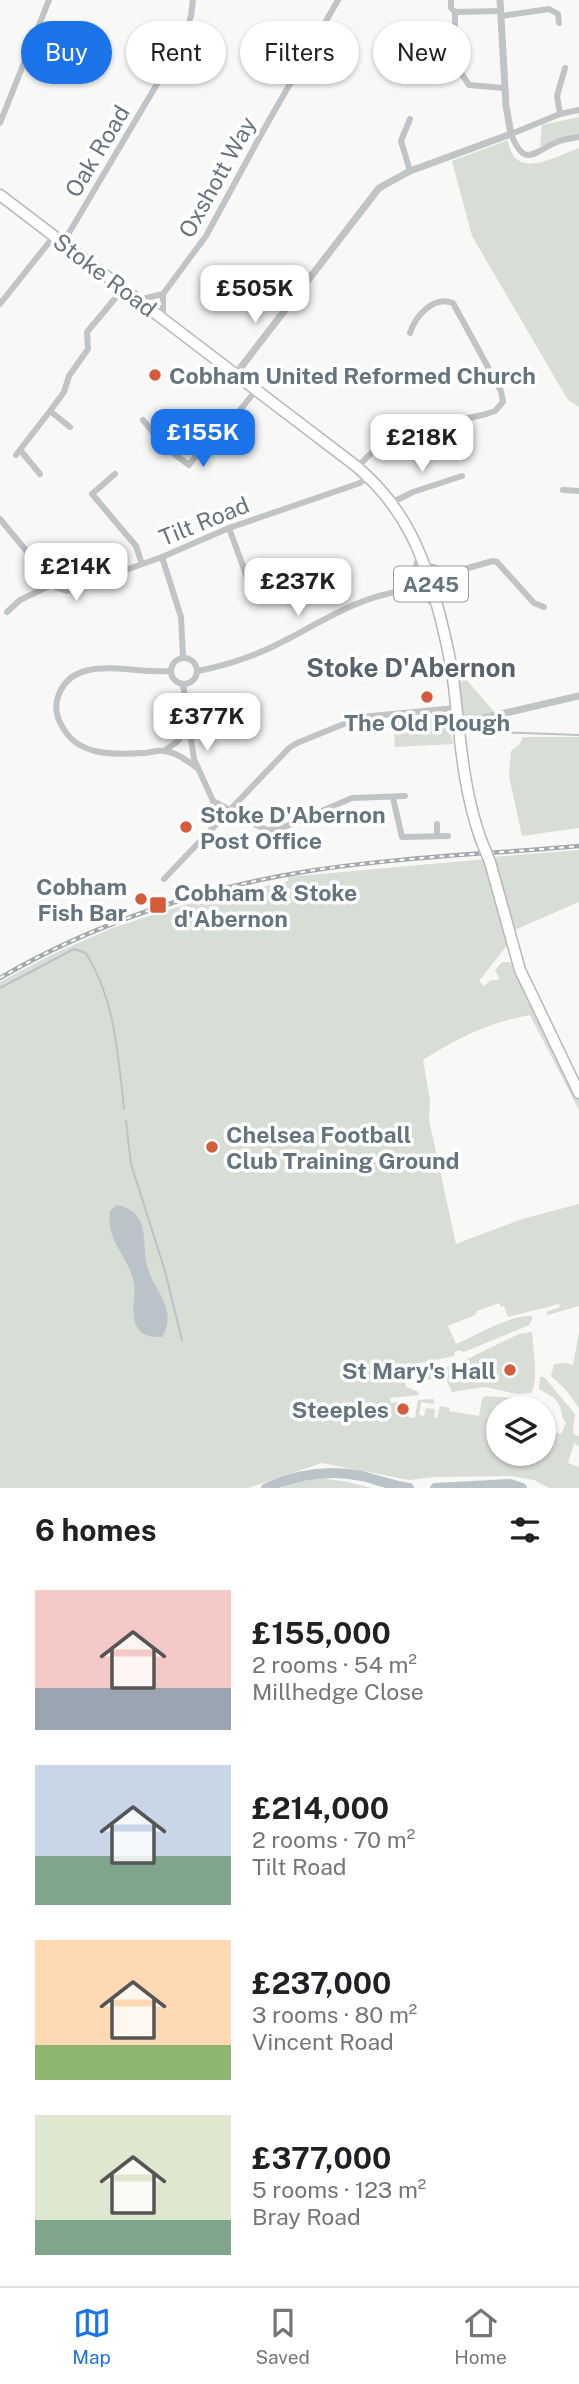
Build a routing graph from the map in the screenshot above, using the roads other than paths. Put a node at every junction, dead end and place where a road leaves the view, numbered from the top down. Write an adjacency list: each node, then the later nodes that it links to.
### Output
1 (49, 0): 16 (street)
2 (194, 0): 21 (street, Oak Road)
3 (338, 0): 23 (street, Oxshott Way)
4 (500, 0): 7 (street)
5 (451, 1): 6 (street)
6 (455, 12): 7 (street); 8 (street)
7 (501, 13): 9 (street); 12 (street)
8 (455, 21)
9 (559, 23)
10 (565, 68): 14 (street)
11 (468, 84): 12 (street)
12 (505, 88): 17 (street)
13 (579, 110): 14 (street)
14 (559, 114): 17 (street)
15 (410, 119): 19 (street)
16 (0, 122)
17 (511, 135): 18 (street); 19 (street)
18 (579, 137)
19 (410, 171): 28 (street)
20 (0, 195): 21 (main road, Stoke Road / A245)
21 (59, 240): 22 (main road, Stoke Road / A245); 25 (street, Oak Road)
22 (123, 289): 24 (main road, Stoke Road / A245); 30 (street)
23 (163, 294): 24 (street); 26 (street)
24 (138, 300): 26 (main road, Stoke Road / A245)
25 (0, 304)
26 (163, 319): 28 (main road, Stoke Road / A245)
27 (410, 333): 34 (street)
28 (235, 375): 29 (main road, Stoke Road / A245)
29 (256, 390): 33 (street); 34 (main road, Stoke Road / A245)
30 (50, 411): 32 (street); 36 (street)
31 (143, 419): 33 (street)
32 (70, 427)
33 (189, 465): 35 (street)
34 (358, 467): 38 (main road, Stoke Road / A245)
35 (183, 473)
36 (40, 474)
37 (115, 474): 47 (street)
38 (369, 476): 42 (main road, Stoke Road / A245); 44 (street, Tilt Road)
39 (460, 479): 42 (street)
40 (563, 489): 41 (street)
41 (579, 491)
42 (393, 502): 45 (main road, Stoke Road / A245)
43 (0, 519): 51 (street)
44 (229, 528): 46 (street, Tilt Road); 50 (street)
45 (420, 550): 48 (main road, Stoke Road / A245); 52 (street)
46 (162, 557): 47 (street, Tilt Road); 56 (street)
47 (142, 564): 51 (street, Tilt Road)
48 (425, 564): 49 (street); 53 (main road, Stoke Road / A245)
49 (450, 573): 53 (street); 54 (street)
50 (248, 580)
51 (53, 584): 55 (street)
52 (403, 590): 53 (street); 58 (street)
53 (436, 602): 61 (main road, Stoke Road / A245)
54 (544, 607)
55 (6, 612)
56 (183, 657): 57 (street); 58 (street)
57 (171, 671): 59 (street); 64 (street)
58 (198, 671): 59 (street)
59 (183, 684): 63 (street)
60 (579, 696): 62 (street)
61 (456, 708): 62 (main road, Stoke Road / A245); 69 (street)
62 (457, 724): 76 (main road, Stoke Road / A245, bridge)
63 (187, 725): 64 (street); 65 (street)
64 (164, 751): 65 (street)
65 (197, 768): 68 (street)
66 (405, 796): 67 (street)
67 (393, 797): 69 (street); 73 (street)
68 (213, 801): 70 (street); 71 (street)
69 (236, 804): 70 (street)
70 (230, 810): 71 (street)
71 (218, 822): 75 (street)
72 (437, 824): 73 (street)
73 (437, 835): 74 (street)
74 (448, 836)
75 (164, 879)
76 (579, 1093)

